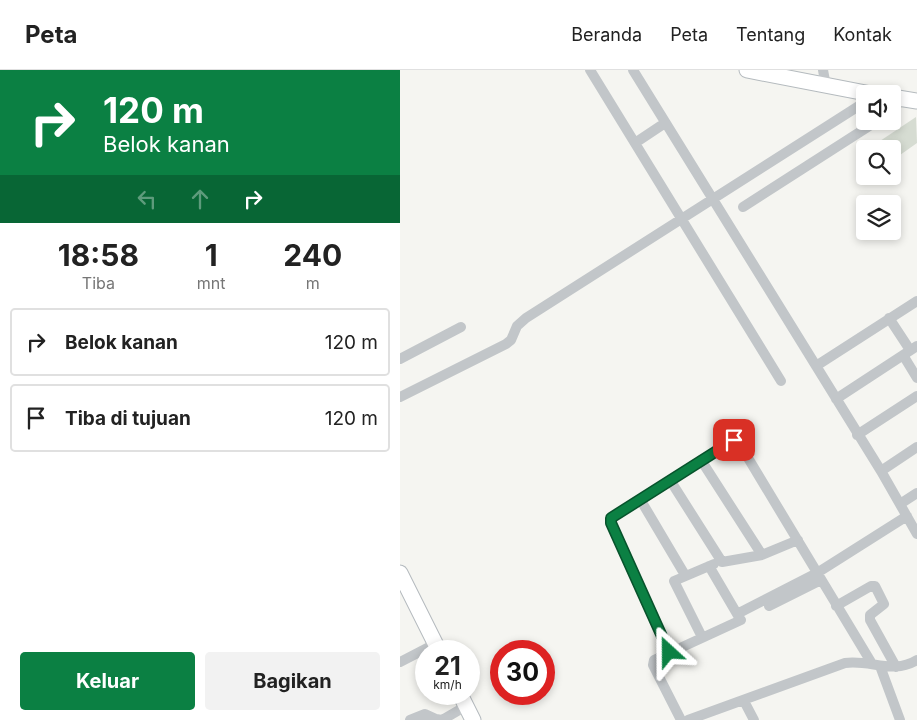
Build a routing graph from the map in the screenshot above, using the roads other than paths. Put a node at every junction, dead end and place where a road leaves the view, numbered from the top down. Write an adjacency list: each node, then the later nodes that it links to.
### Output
1 (590, 70): 11 (street)
2 (633, 70): 9 (street)
3 (747, 70): 5 (main road)
4 (823, 70): 6 (street)
5 (773, 72): 6 (main road)
6 (826, 86): 7 (main road)
7 (856, 91)
8 (856, 108): 12 (street)
9 (665, 124): 11 (street); 12 (street)
10 (863, 130): 13 (street)
11 (635, 143): 14 (street)
12 (713, 199): 14 (street); 20 (street)
13 (743, 207)
14 (682, 220): 22 (street); 24 (street)
15 (917, 301): 16 (street)
16 (889, 318): 18 (street); 20 (street)
17 (461, 327): 19 (street)
18 (910, 350): 21 (street); 25 (street)
19 (400, 359)
20 (816, 366): 25 (street)
21 (917, 378)
22 (781, 381)
23 (917, 396): 26 (street)
24 (400, 397)
25 (836, 399): 26 (street)
26 (857, 435): 29 (street)
27 (917, 447): 29 (street)
28 (701, 460): 30 (street); 36 (street); 37 (street)
29 (881, 471): 33 (street)
30 (670, 480): 32 (street); 38 (street)
31 (917, 493): 33 (street)
32 (640, 499): 41 (street); 47 (street)
33 (900, 504): 34 (street)
34 (907, 516): 35 (street); 42 (street)
35 (916, 531)
36 (798, 540): 37 (street); 42 (street)
37 (762, 555): 38 (street)
38 (722, 562): 39 (street)
39 (709, 566): 41 (street); 44 (street)
40 (400, 573): 46 (main road)
41 (685, 575): 45 (street)
42 (819, 577): 43 (street); 44 (street)
43 (836, 606): 51 (street); 52 (street)
44 (739, 617): 45 (street)
45 (702, 637): 47 (street)
46 (434, 640)
47 (669, 652): 58 (street)
48 (415, 656): 50 (street)
49 (917, 660): 52 (street)
50 (400, 662)
51 (876, 664): 52 (street); 53 (street); 61 (street)
52 (896, 667)
53 (744, 701): 59 (street); 60 (street)
54 (458, 705): 56 (street)
55 (466, 705): 57 (main road)
56 (410, 720)
57 (473, 720)
58 (681, 720)
59 (688, 720)
60 (754, 720)
61 (900, 720)

